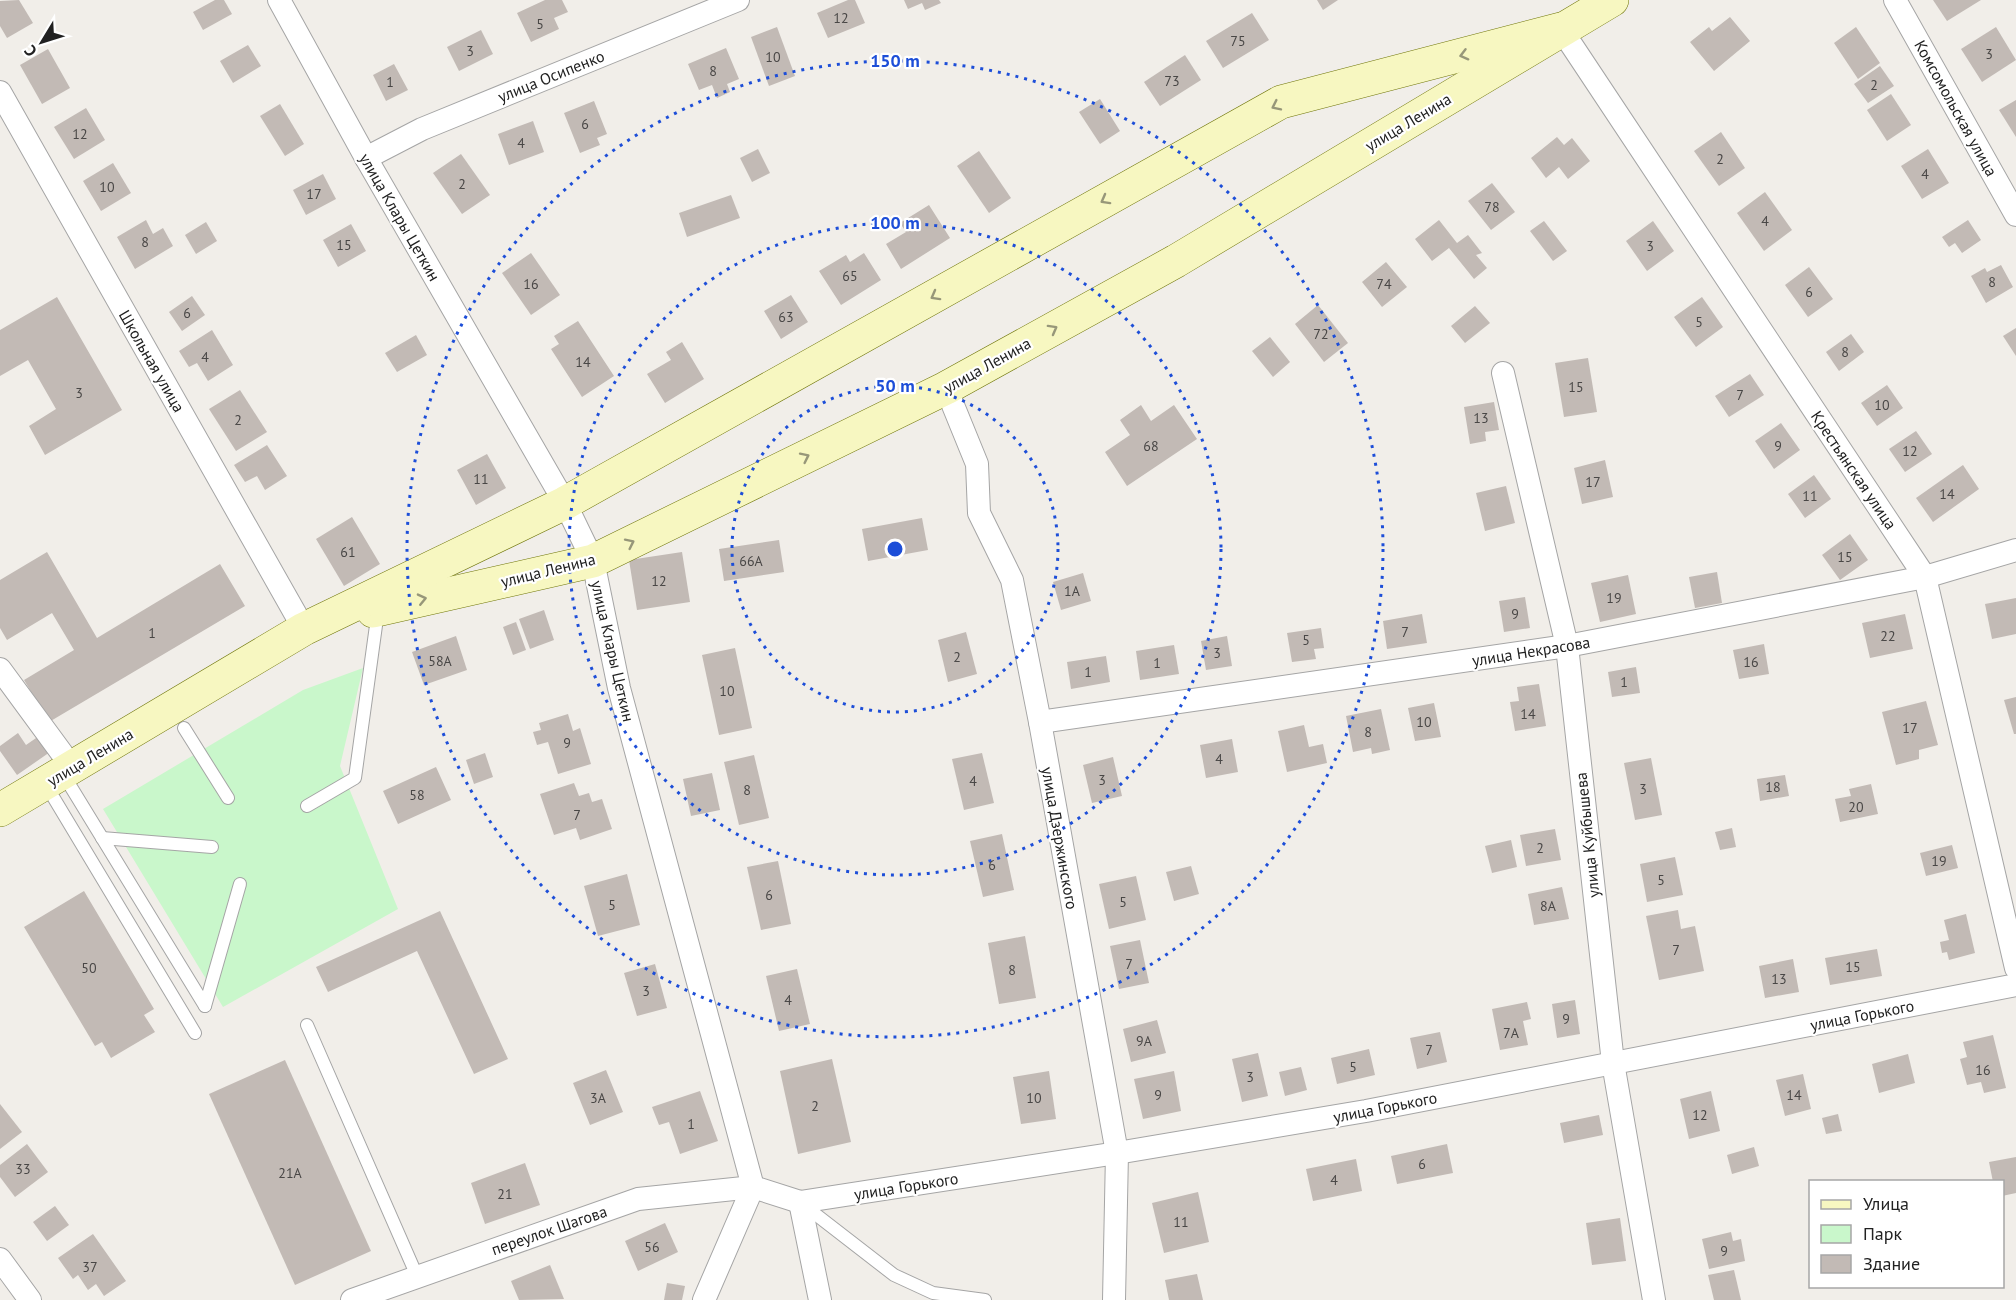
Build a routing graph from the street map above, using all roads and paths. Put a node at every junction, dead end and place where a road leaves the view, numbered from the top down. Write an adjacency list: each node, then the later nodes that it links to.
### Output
1 (279, 0): 7 (street, улица Клары Цеткин)
2 (738, 0): 7 (street, улица Осипенко)
3 (1612, 0): 5 (main road, улица Ленина)
4 (1895, 0): 8 (street, Комсомольская улица)
5 (1561, 30): 10 (main road, улица Ленина, one-way to 5); 11 (main road, улица Ленина, one-way to 11); 14 (street, Крестьянская улица)
6 (0, 92): 16 (street, Школьная улица)
7 (366, 158): 11 (street, улица Клары Цеткин)
8 (2016, 215)
9 (1503, 373): 17 (street, улица Куйбышева)
10 (946, 388): 13 (main road, улица Ленина, one-way to 10); 19 (street, улица Дзержинского)
11 (566, 503): 13 (street, улица Клары Цеткин); 16 (main road, улица Ленина)
12 (2016, 550): 14 (street, улица Некрасова)
13 (593, 561): 15 (main road, улица Ленина, one-way to 13); 34 (street, улица Клары Цеткин)
14 (1925, 577): 17 (street, улица Некрасова); 28 (street, Крестьянская улица)
15 (379, 609): 16 (main road, улица Ленина); 23 (lane)
16 (304, 629): 21 (main road, улица Ленина)
17 (1566, 646): 19 (street, улица Некрасова); 32 (street, улица Куйбышева)
18 (0, 669): 21 (street)
19 (1040, 722): 33 (street, улица Дзержинского)
20 (184, 728): 22 (lane)
21 (60, 774): 24 (main road, улица Ленина); 25 (lane); 31 (lane)
22 (228, 798)
23 (307, 806)
24 (0, 810)
25 (102, 838): 26 (lane); 27 (lane)
26 (212, 847)
27 (240, 884)
28 (2016, 968)
29 (2016, 985): 32 (street, улица Горького)
30 (307, 1025): 37 (lane)
31 (195, 1033)
32 (1613, 1063): 33 (street, улица Горького); 44 (street, улица Куйбышева)
33 (1117, 1153): 35 (street, улица Горького); 43 (street, улица Дзержинского)
34 (753, 1187): 35 (street, улица Горького); 37 (street, переулок Шагова); 40 (street)
35 (800, 1202): 41 (street); 42 (lane)
36 (0, 1259): 38 (street)
37 (417, 1276): 39 (street, переулок Шагова)
38 (30, 1300)
39 (352, 1300)
40 (704, 1300)
41 (819, 1300)
42 (985, 1300)
43 (1114, 1300)
44 (1654, 1300)

